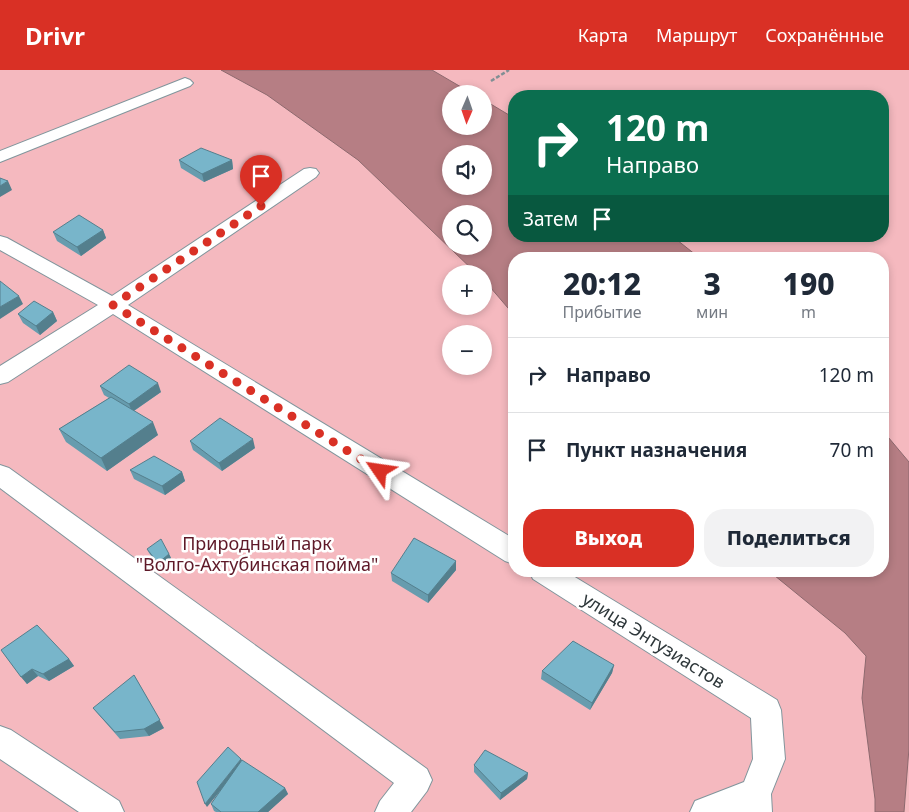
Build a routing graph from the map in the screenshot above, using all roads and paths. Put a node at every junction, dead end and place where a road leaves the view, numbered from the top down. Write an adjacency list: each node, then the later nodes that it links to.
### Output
1 (509, 70): 2 (path)
2 (491, 81)
3 (185, 83): 4 (street)
4 (0, 157)
5 (310, 173): 7 (street)
6 (0, 242): 7 (street)
7 (113, 305): 8 (street); 10 (street)
8 (0, 376)
9 (0, 475): 15 (street)
10 (508, 550)
11 (552, 577): 13 (street, улица Энтузиастов)
12 (0, 741): 14 (street)
13 (755, 803): 16 (street)
14 (108, 812)
15 (391, 812)
16 (706, 812)

